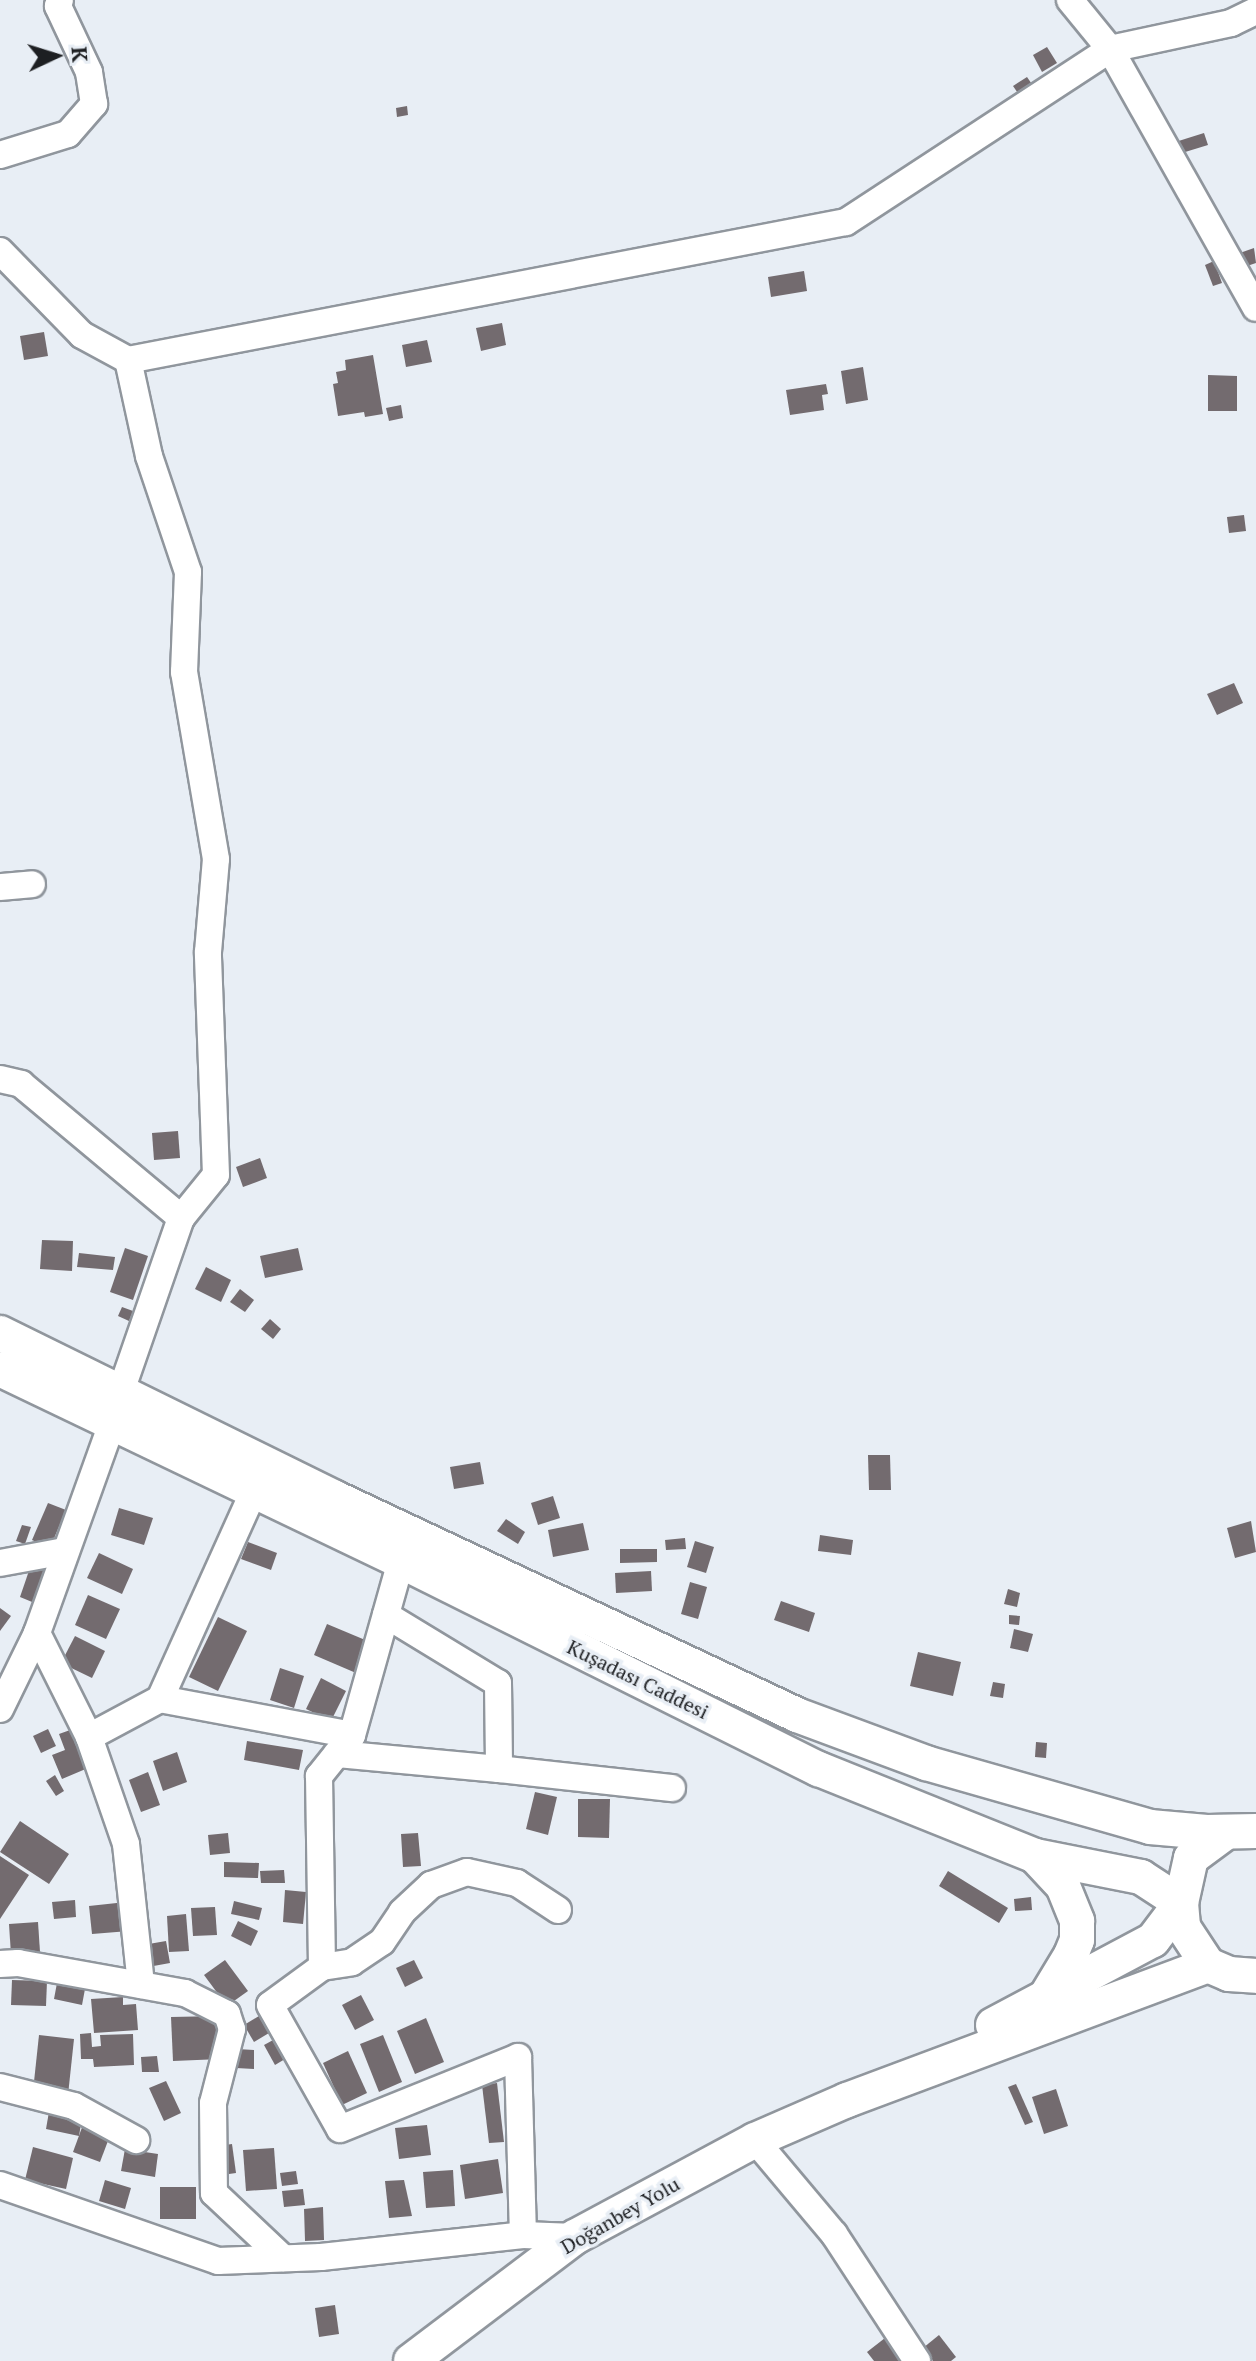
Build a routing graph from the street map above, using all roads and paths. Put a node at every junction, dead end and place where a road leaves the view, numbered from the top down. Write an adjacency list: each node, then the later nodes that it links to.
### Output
1 (60, 0): 5 (street)
2 (1070, 0): 4 (street)
3 (1256, 11): 4 (street)
4 (1110, 49): 7 (street); 8 (street)
5 (0, 155)
6 (0, 251): 8 (street)
7 (1256, 308)
8 (128, 360): 12 (street)
9 (32, 884): 10 (street)
10 (0, 887)
11 (0, 1079): 12 (street)
12 (181, 1218): 15 (street)
13 (0, 1333): 15 (main road, Kuşadası Caddesi)
14 (0, 1369): 15 (main road, Kuşadası Caddesi)
15 (116, 1409): 16 (main road, Kuşadası Caddesi); 17 (street); 28 (main road, Kuşadası Caddesi)
16 (253, 1493): 18 (main road, Kuşadası Caddesi); 22 (street)
17 (65, 1551): 19 (street); 21 (street)
18 (401, 1561): 20 (street); 29 (main road, Kuşadası Caddesi)
19 (0, 1563)
20 (386, 1615): 25 (street); 26 (street)
21 (37, 1633): 23 (street); 24 (street)
22 (160, 1699): 24 (street); 25 (street)
23 (0, 1709)
24 (89, 1737): 36 (street)
25 (344, 1744): 26 (street); 34 (street)
26 (499, 1769): 27 (street)
27 (672, 1788)
28 (1241, 1832): 30 (main road)
29 (1035, 1856): 30 (main road, Kuşadası Caddesi); 37 (main road)
30 (1181, 1903): 33 (main road); 37 (main road)
31 (558, 1910): 34 (street)
32 (0, 1964): 36 (street)
33 (1208, 1965): 35 (main road); 39 (main road)
34 (322, 1967): 43 (street)
35 (1256, 1976)
36 (141, 1985): 45 (street)
37 (1045, 1998): 39 (main road)
38 (0, 2087): 40 (street)
39 (847, 2100): 41 (main road, Doğanbey Yolu)
40 (136, 2140)
41 (755, 2140): 44 (main road, Doğanbey Yolu); 47 (street)
42 (0, 2185): 45 (street)
43 (523, 2235): 44 (street); 45 (street)
44 (575, 2237): 46 (main road, Doğanbey Yolu)
45 (283, 2258)
46 (411, 2361)
47 (917, 2361)

